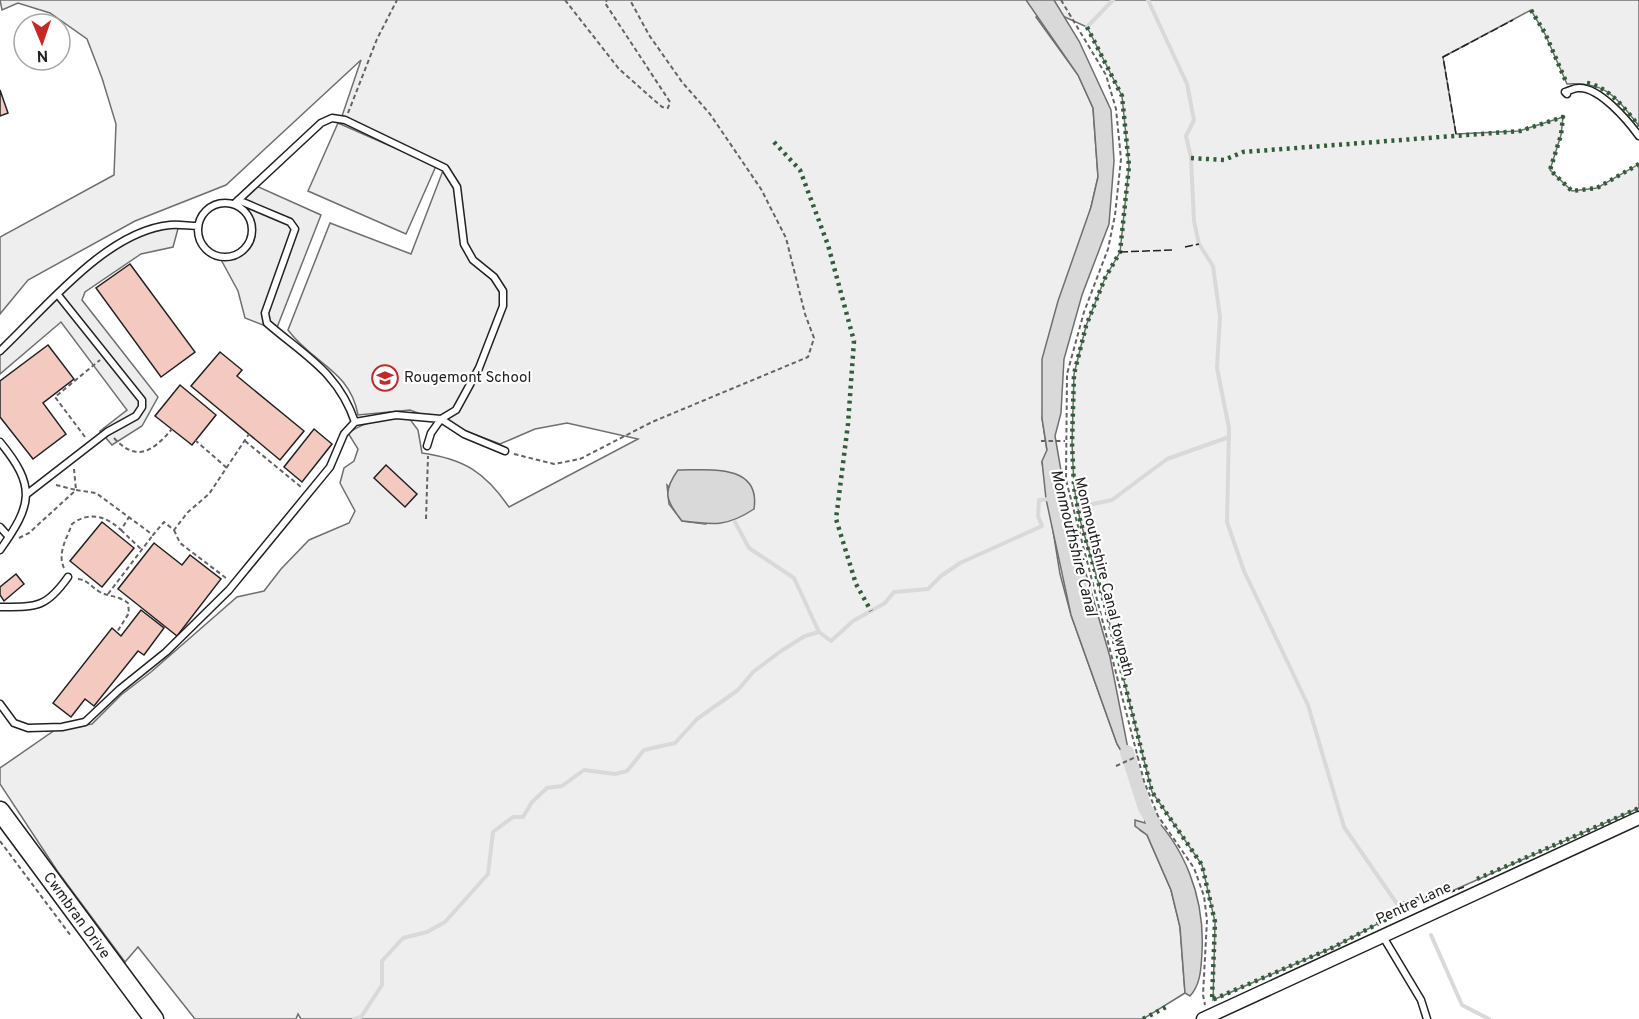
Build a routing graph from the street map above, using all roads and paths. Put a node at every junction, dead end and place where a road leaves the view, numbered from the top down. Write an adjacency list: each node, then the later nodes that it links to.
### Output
1 (397, 0): 7 (path)
2 (565, 0): 3 (path)
3 (606, 0)
4 (630, 0): 26 (path)
5 (1061, 0): 22 (path, Monmouthshire Canal towpath)
6 (1567, 94): 8 (lane)
7 (345, 120): 9 (lane); 14 (lane)
8 (1639, 136)
9 (236, 202): 10 (lane); 10 (lane); 15 (lane)
10 (198, 226): 11 (lane)
11 (58, 295): 12 (lane); 13 (lane)
12 (0, 351)
13 (106, 355): 17 (lane); 24 (path)
14 (441, 419): 15 (lane); 25 (lane); 26 (lane)
15 (355, 422): 31 (lane)
16 (172, 429): 17 (path)
17 (107, 432): 24 (lane)
18 (249, 434): 20 (path)
19 (195, 440): 28 (path)
20 (245, 441): 28 (path); 31 (path)
21 (1041, 441): 22 (path)
22 (1065, 441): 48 (path, Monmouthshire Canal towpath)
23 (0, 442): 32 (lane)
24 (91, 444): 27 (lane)
25 (427, 446): 34 (path)
26 (505, 452)
27 (73, 457): 29 (lane); 30 (path)
28 (227, 468): 37 (path)
29 (46, 479): 30 (path); 32 (lane)
30 (76, 490): 33 (path); 39 (path)
31 (309, 493): 43 (lane)
32 (27, 494): 39 (lane)
33 (129, 517): 36 (path); 38 (path)
34 (426, 519)
35 (0, 527): 39 (lane)
36 (121, 530): 41 (path); 42 (path)
37 (174, 530): 38 (path); 43 (path)
38 (153, 535): 41 (path)
39 (9, 537): 40 (lane)
40 (0, 550)
41 (142, 550): 44 (path)
42 (68, 577): 44 (path); 45 (lane)
43 (234, 584): 47 (lane)
44 (108, 594): 46 (path)
45 (0, 607)
46 (117, 632)
47 (0, 704)
48 (1138, 756): 49 (path); 55 (path, Monmouthshire Canal towpath)
49 (1116, 766)
50 (0, 811): 56 (main road, Cwmbran Drive)
51 (1639, 818): 53 (street, Pentre Lane)
52 (0, 841): 54 (path)
53 (1382, 935): 55 (street, Pentre Lane); 57 (lane)
54 (75, 940)
55 (1206, 1018)
56 (154, 1019)
57 (1427, 1019)

